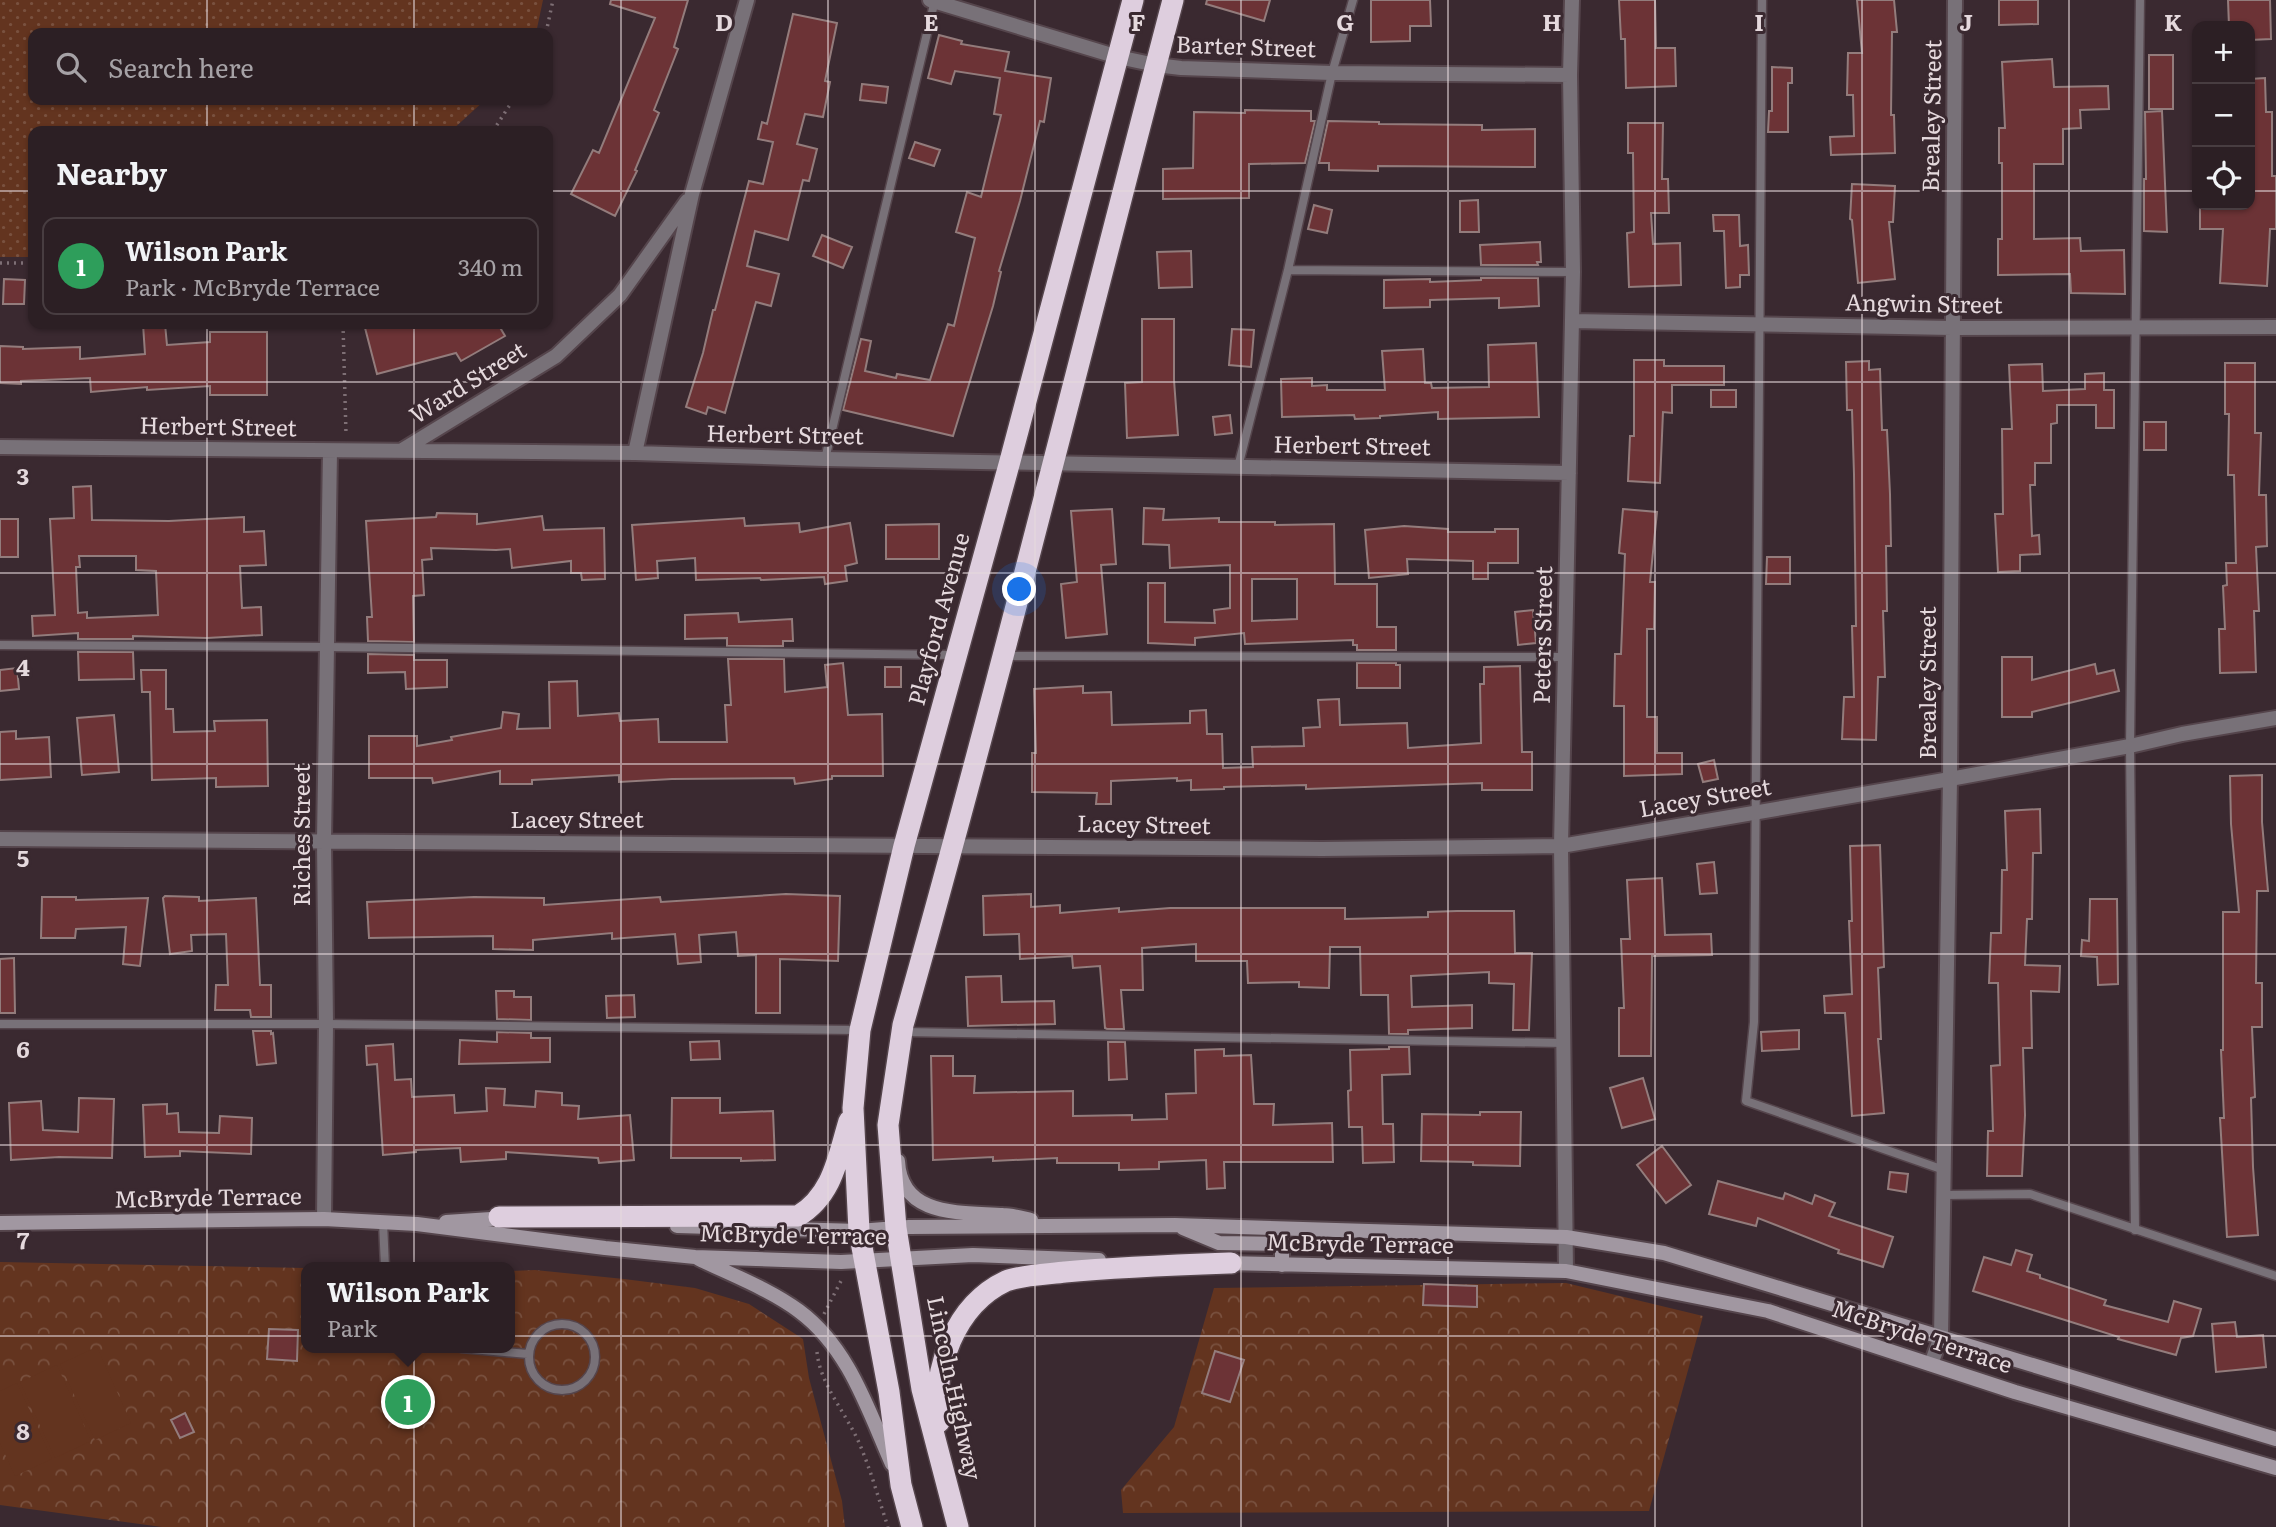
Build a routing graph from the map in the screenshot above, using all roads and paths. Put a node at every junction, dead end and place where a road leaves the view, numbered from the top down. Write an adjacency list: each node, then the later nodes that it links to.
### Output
1 (553, 0): 11 (path)
2 (747, 0): 18 (street, Ward Street)
3 (933, 0): 12 (street, Barter Street); 34 (lane)
4 (1133, 0): 12 (highway, Playford Avenue)
5 (1173, 0): 13 (highway)
6 (1353, 0): 14 (lane)
7 (1572, 0): 15 (street, Peters Street)
8 (1762, 0): 24 (lane)
9 (1955, 0): 26 (street, Brealey Street)
10 (2140, 0): 27 (lane)
11 (547, 28)
12 (1118, 57): 13 (street, Barter Street); 35 (highway, Playford Avenue)
13 (1156, 65): 14 (street, Barter Street); 36 (highway)
14 (1332, 73): 15 (street, Barter Street); 21 (lane)
15 (1570, 75): 22 (street, Peters Street)
16 (510, 105): 17 (path)
17 (496, 126)
18 (692, 194): 30 (street, Ward Street); 33 (street, Ward Street)
19 (0, 263): 20 (path)
20 (28, 263)
21 (1288, 270): 22 (lane); 37 (lane)
22 (1573, 272): 23 (street, Peters Street)
23 (1572, 321): 24 (street, Angwin Street); 38 (street, Peters Street)
24 (1760, 324): 26 (street, Angwin Street); 47 (lane)
25 (2276, 327): 27 (street, Angwin Street)
26 (1952, 328): 27 (street, Angwin Street); 46 (street, Brealey Street)
27 (2135, 328): 45 (lane)
28 (343, 329): 32 (path)
29 (0, 447): 31 (street, Herbert Street)
30 (403, 450): 32 (street, Herbert Street); 33 (street, Herbert Street)
31 (330, 451): 32 (street, Herbert Street); 40 (street, Riches Street)
32 (346, 451)
33 (635, 453): 34 (street, Herbert Street)
34 (825, 459): 35 (street, Herbert Street)
35 (1010, 461): 36 (street, Herbert Street); 41 (highway, Playford Avenue)
36 (1054, 464): 37 (street, Herbert Street); 42 (highway)
37 (1238, 467): 38 (street, Herbert Street)
38 (1569, 473): 43 (street, Peters Street)
39 (0, 645): 40 (lane)
40 (327, 646): 41 (lane); 49 (street, Riches Street)
41 (957, 654): 51 (highway, Playford Avenue)
42 (1004, 656): 43 (lane); 50 (highway)
43 (1566, 657): 52 (street, Peters Street)
44 (2276, 718): 45 (street, Lacey Street)
45 (2130, 746): 46 (street, Lacey Street); 70 (lane)
46 (1950, 779): 47 (street, Lacey Street); 59 (street, Brealey Street)
47 (1756, 812): 52 (street, Lacey Street); 59 (lane)
48 (0, 839): 49 (street, Lacey Street)
49 (324, 841): 51 (street, Lacey Street); 54 (street, Riches Street)
50 (954, 845): 51 (street, Lacey Street); 52 (street, Lacey Street); 56 (highway)
51 (904, 846): 55 (highway, Playford Avenue)
52 (1561, 846): 57 (street, Peters Street)
53 (0, 1024): 54 (lane)
54 (326, 1024): 55 (lane); 62 (street, Riches Street)
55 (860, 1030): 58 (highway, Playford Avenue)
56 (900, 1041): 57 (lane); 67 (main road); 68 (highway)
57 (1563, 1043): 71 (street, Peters Street)
58 (853, 1108): 61 (highway); 69 (highway, Playford Avenue)
59 (1944, 1170): 60 (street, Brealey Street)
60 (1944, 1195): 70 (lane); 80 (street, Brealey Street)
61 (499, 1217): 65 (main road, McBryde Terrace); 69 (main road, McBryde Terrace)
62 (324, 1219): 63 (main road, McBryde Terrace); 64 (main road, McBryde Terrace)
63 (383, 1222): 65 (main road, McBryde Terrace); 75 (lane)
64 (0, 1223)
65 (417, 1224): 72 (main road, McBryde Terrace)
66 (1175, 1225): 67 (main road, McBryde Terrace); 71 (main road, McBryde Terrace); 77 (main road)
67 (1059, 1226): 68 (main road, McBryde Terrace)
68 (896, 1228): 69 (main road, McBryde Terrace); 74 (highway)
69 (859, 1230): 73 (highway, Playford Avenue)
70 (2135, 1230): 79 (lane)
71 (1566, 1237): 78 (street, Peters Street); 80 (main road, McBryde Terrace)
72 (695, 1257): 73 (main road, McBryde Terrace); 86 (main road)
73 (864, 1259): 74 (main road, McBryde Terrace); 86 (highway)
74 (901, 1259): 76 (main road, McBryde Terrace); 87 (highway, Lincoln Highway)
75 (385, 1262)
76 (1231, 1264): 77 (main road, McBryde Terrace); 87 (highway)
77 (1282, 1265): 78 (main road, McBryde Terrace)
78 (1566, 1271): 83 (main road, McBryde Terrace)
79 (2276, 1276)
80 (1941, 1336): 83 (street, Brealey Street); 84 (main road, McBryde Terrace)
81 (515, 1353): 82 (lane)
82 (528, 1354): 82 (lane)
83 (1931, 1364): 85 (main road, McBryde Terrace)
84 (2276, 1439)
85 (2276, 1468)
86 (901, 1485): 88 (highway)
87 (948, 1488): 89 (highway, Lincoln Highway)
88 (912, 1527)
89 (958, 1527)

